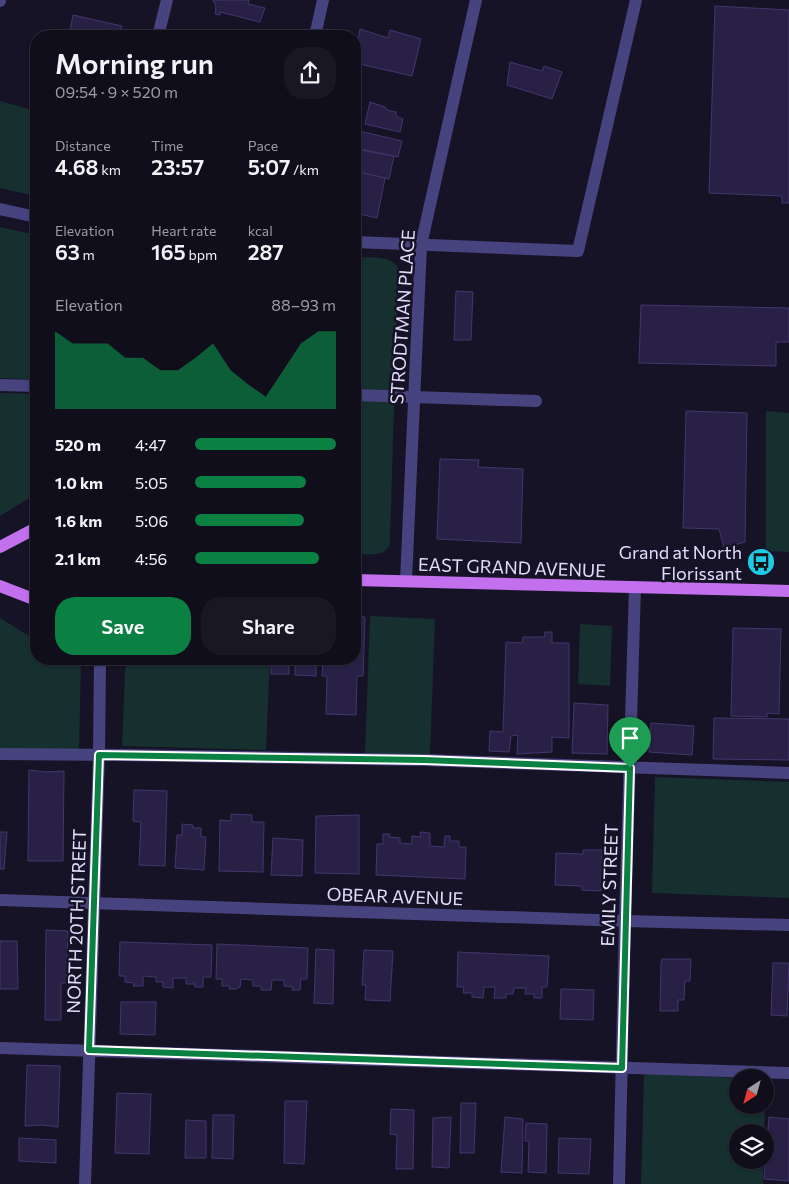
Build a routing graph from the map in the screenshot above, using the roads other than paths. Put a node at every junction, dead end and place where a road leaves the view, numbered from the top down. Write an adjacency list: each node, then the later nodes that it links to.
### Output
1 (167, 0): 5 (street)
2 (324, 0): 6 (street)
3 (476, 0): 10 (street, STRODTMAN PLACE)
4 (636, 0): 10 (street)
5 (160, 30)
6 (316, 30)
7 (0, 209): 8 (street)
8 (30, 216)
9 (361, 242): 10 (street)
10 (421, 245): 14 (street, STRODTMAN PLACE)
11 (0, 385): 12 (street)
12 (30, 386)
13 (361, 395): 14 (street)
14 (414, 397): 15 (street); 19 (street, STRODTMAN PLACE)
15 (536, 401)
16 (30, 531): 17 (main road)
17 (0, 547)
18 (361, 580): 19 (main road, EAST GRAND AVENUE)
19 (406, 581): 21 (main road, EAST GRAND AVENUE)
20 (0, 586): 23 (main road)
21 (635, 587): 22 (main road, EAST GRAND AVENUE); 27 (street, EMILY STREET)
22 (789, 591)
23 (30, 598)
24 (100, 665): 26 (street, NORTH 20TH STREET)
25 (0, 754): 26 (street)
26 (99, 755): 27 (street); 30 (street, NORTH 20TH STREET)
27 (630, 768): 28 (street); 31 (street, EMILY STREET)
28 (789, 773)
29 (0, 900): 30 (street, OBEAR AVENUE)
30 (94, 903): 31 (street, OBEAR AVENUE); 34 (street, NORTH 20TH STREET)
31 (625, 921): 32 (street, OBEAR AVENUE); 35 (street, EMILY STREET)
32 (789, 925)
33 (0, 1048): 34 (street)
34 (89, 1050): 35 (street); 37 (street, NORTH 20TH STREET)
35 (622, 1068): 36 (street); 38 (street, EMILY STREET)
36 (789, 1074)
37 (85, 1184)
38 (619, 1184)

